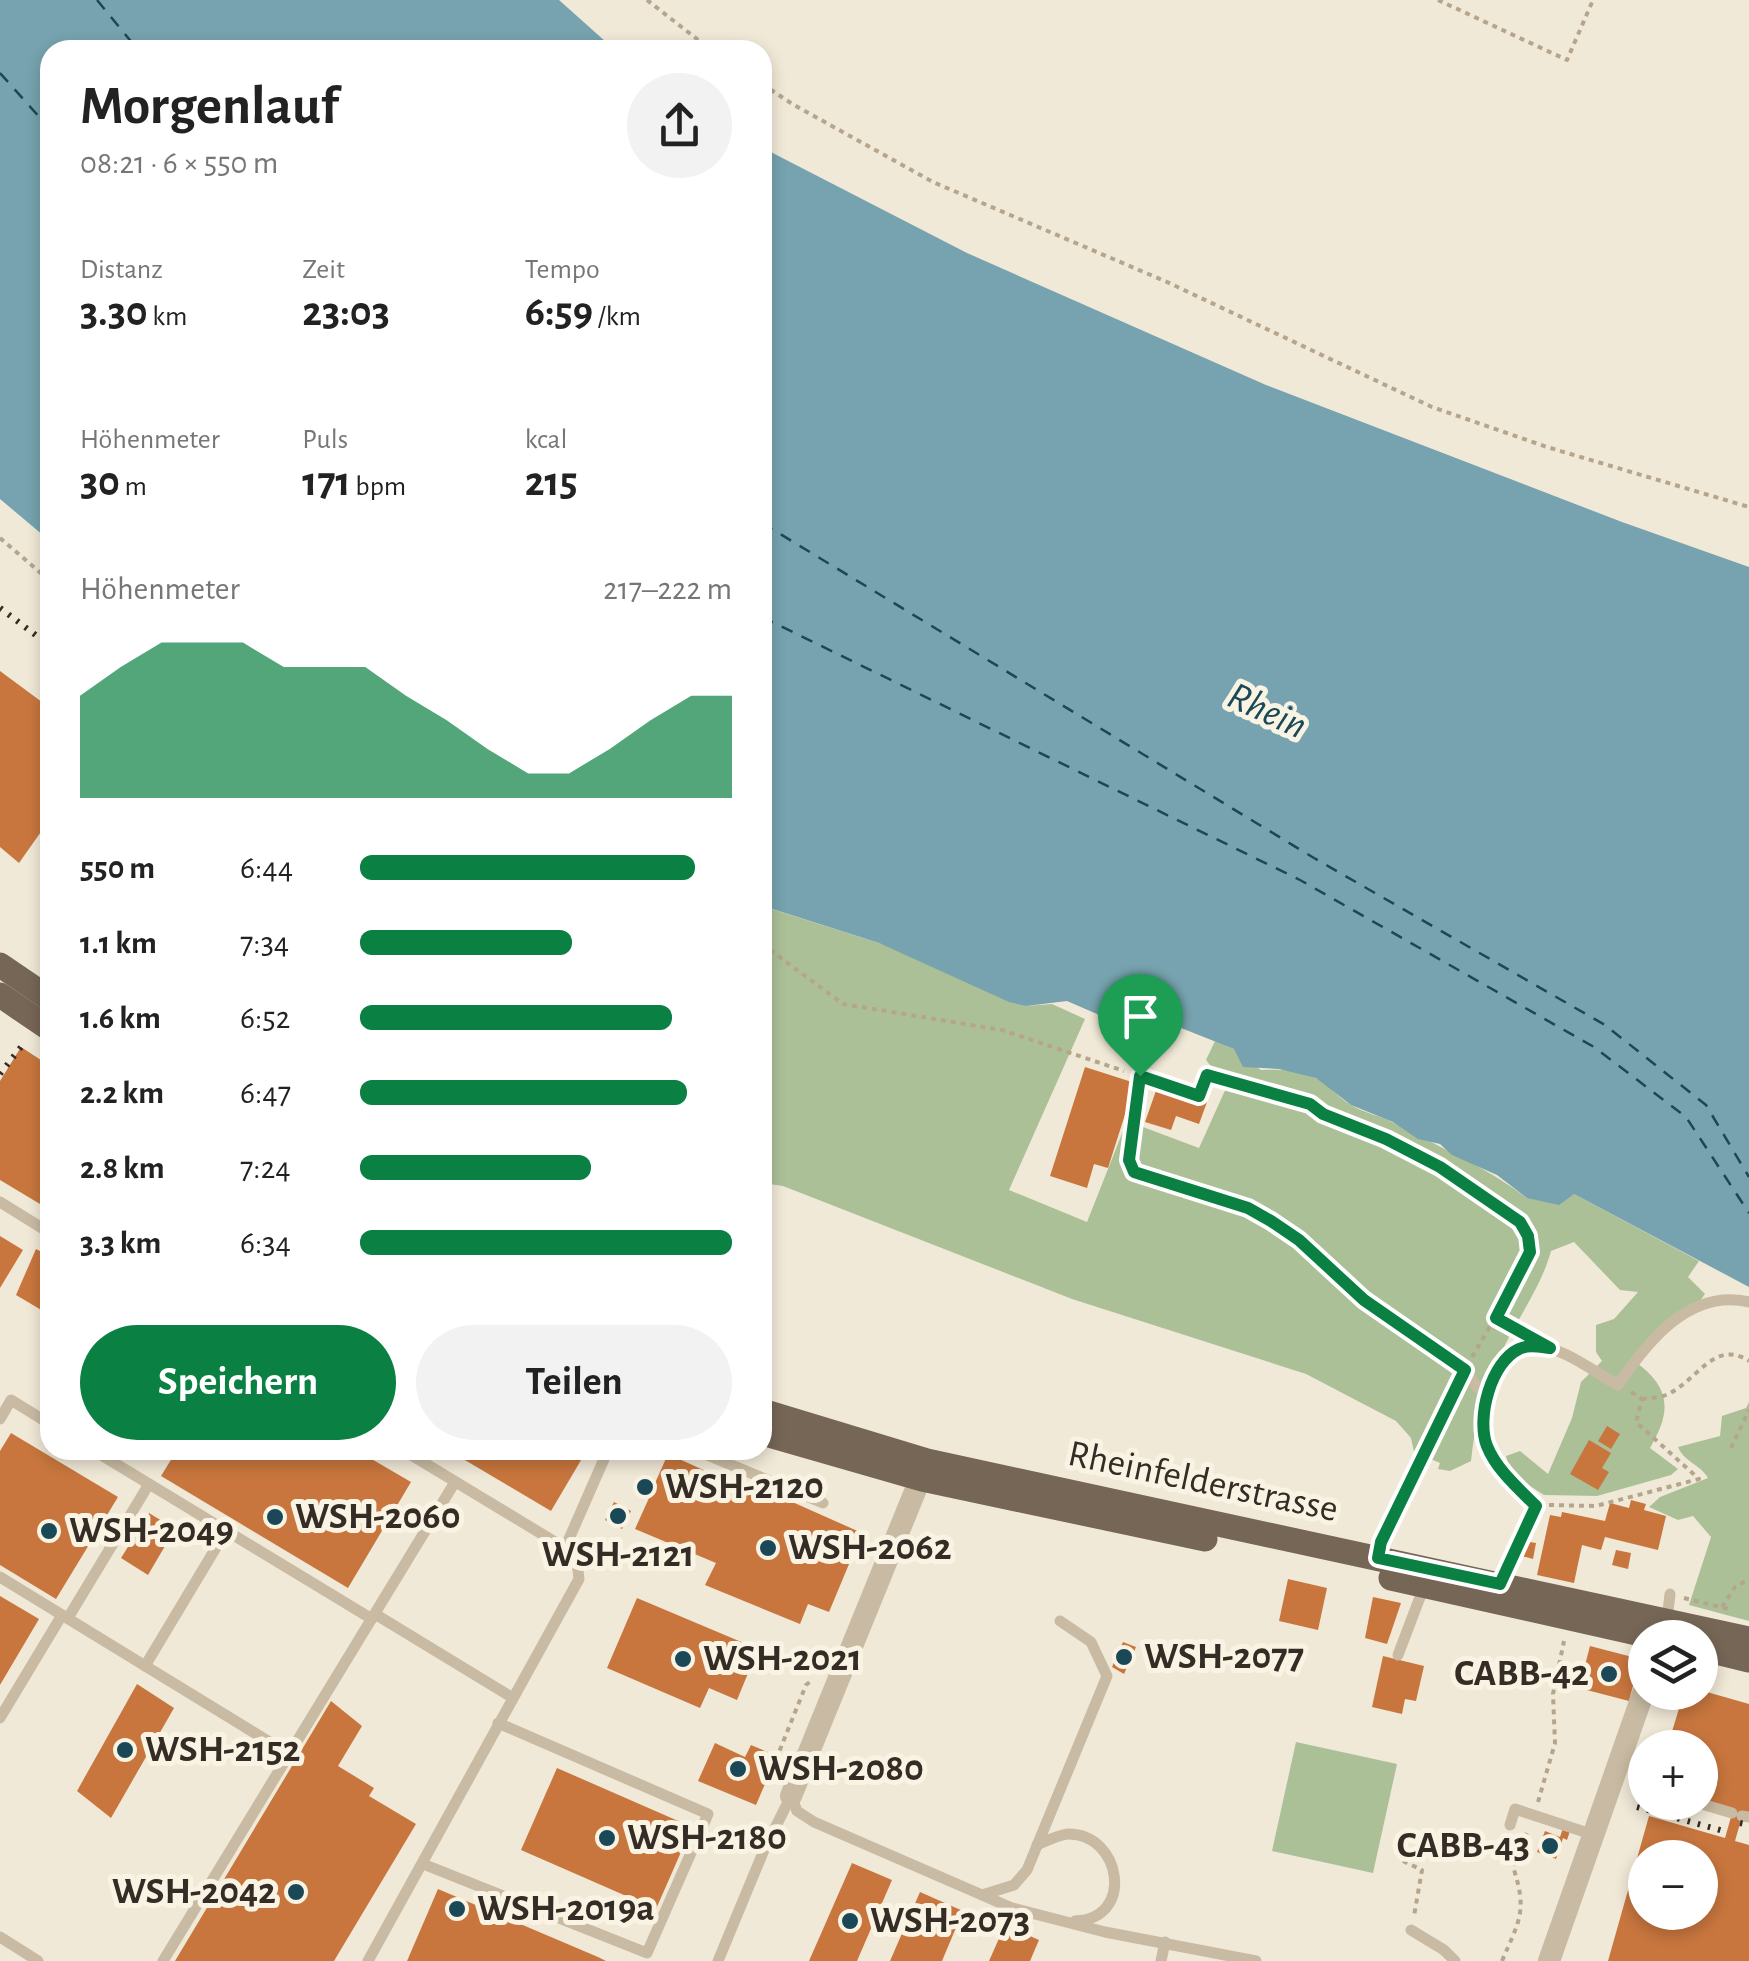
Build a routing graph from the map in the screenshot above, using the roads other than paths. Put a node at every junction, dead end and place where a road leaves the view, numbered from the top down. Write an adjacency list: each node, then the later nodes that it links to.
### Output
1 (0, 965): 2 (main road)
2 (40, 992)
3 (0, 995): 4 (main road)
4 (40, 1021)
5 (1140, 1076): 9 (lane)
6 (0, 1202): 7 (lane)
7 (40, 1226)
8 (1749, 1302): 9 (lane)
9 (1487, 1392): 28 (lane)
10 (772, 1415): 19 (main road, Rheinfelderstrasse)
11 (40, 1418): 12 (lane)
12 (0, 1419)
13 (772, 1435): 19 (main road, Rheinfelderstrasse)
14 (1422, 1455): 25 (lane)
15 (109, 1460): 21 (lane)
16 (419, 1460): 20 (lane)
17 (604, 1460): 24 (lane)
18 (719, 1460): 22 (lane)
19 (924, 1470): 25 (main road, Rheinfelderstrasse); 27 (main road, Rheinfelderstrasse); 47 (street)
20 (455, 1482): 24 (lane); 31 (lane)
21 (149, 1484): 23 (lane); 30 (lane)
22 (823, 1503)
23 (226, 1531): 31 (lane); 41 (lane)
24 (566, 1548): 42 (lane)
25 (1378, 1558): 27 (main road, Rheinfelderstrasse)
26 (0, 1576): 30 (lane)
27 (1427, 1576): 28 (main road, Rheinfelderstrasse); 35 (main road, Rheinfelderstrasse); 39 (lane)
28 (1500, 1584): 34 (main road, Rheinfelderstrasse)
29 (1670, 1594): 32 (lane)
30 (65, 1616): 41 (lane); 44 (lane)
31 (373, 1617): 42 (lane); 46 (lane)
32 (1665, 1620)
33 (1060, 1622): 50 (lane)
34 (1628, 1622)
35 (1628, 1627)
36 (1718, 1636): 37 (main road, Rheinfelderstrasse)
37 (1749, 1638)
38 (1718, 1652): 40 (main road)
39 (1398, 1655)
40 (1749, 1660)
41 (145, 1666): 46 (lane)
42 (513, 1698): 45 (lane)
43 (1637, 1710): 49 (street)
44 (0, 1718)
45 (498, 1722): 51 (lane); 51 (lane)
46 (289, 1754): 58 (lane)
47 (791, 1796): 52 (lane); 60 (lane)
48 (1510, 1825): 49 (lane)
49 (1594, 1835): 64 (street)
50 (1037, 1845): 52 (lane); 53 (lane)
51 (423, 1864): 59 (lane)
52 (982, 1895): 53 (lane)
53 (1061, 1921): 56 (lane)
54 (1412, 1925): 63 (lane)
55 (0, 1937): 57 (lane)
56 (1165, 1942): 61 (lane); 62 (lane)
57 (38, 1961)
58 (162, 1961)
59 (368, 1961)
60 (718, 1961)
61 (1160, 1961)
62 (1256, 1961)
63 (1456, 1961)
64 (1549, 1961)

